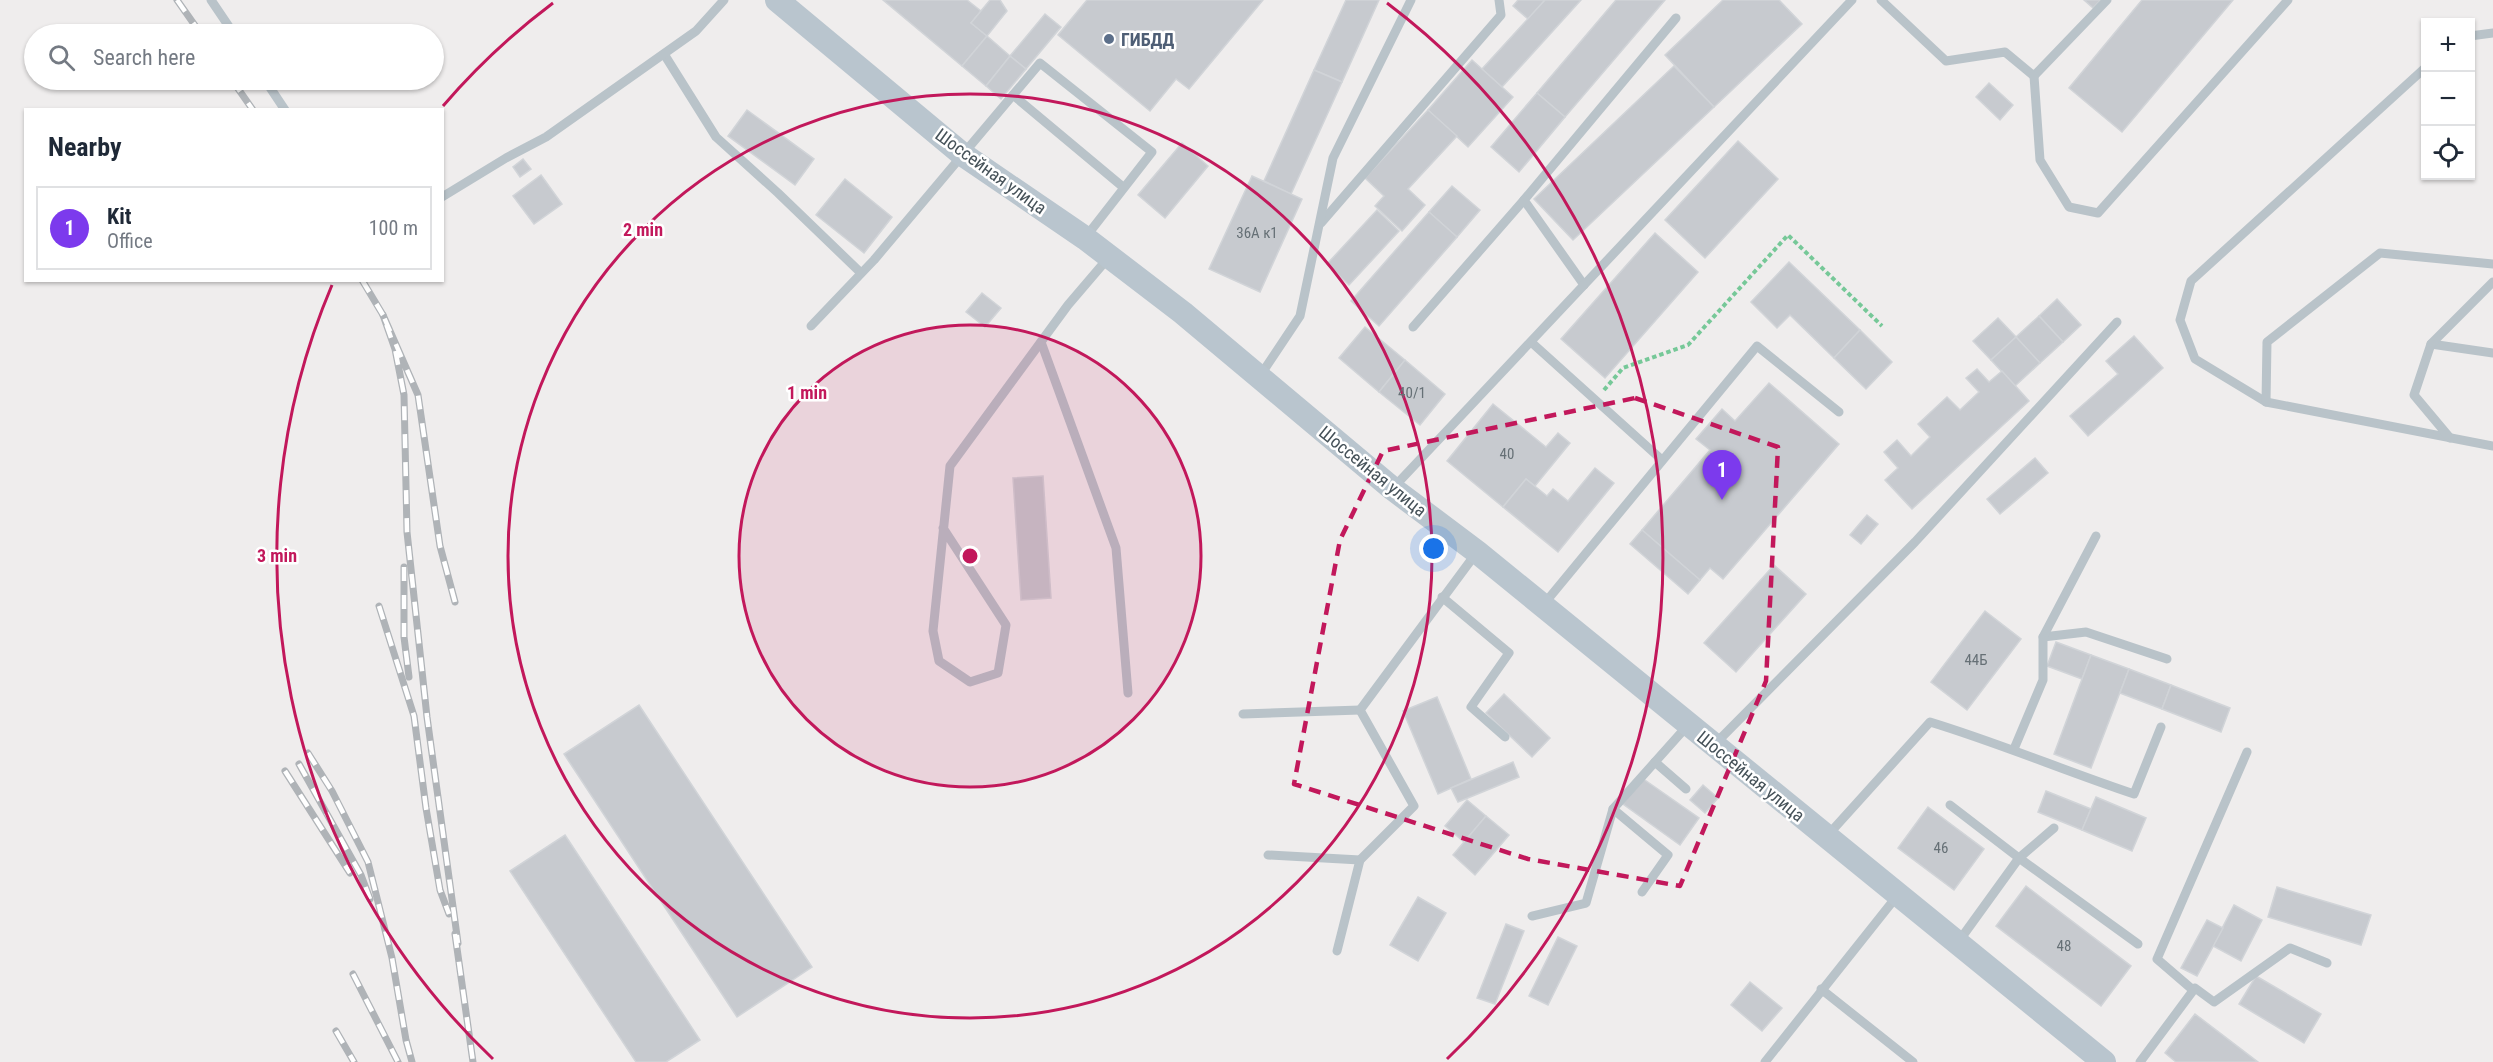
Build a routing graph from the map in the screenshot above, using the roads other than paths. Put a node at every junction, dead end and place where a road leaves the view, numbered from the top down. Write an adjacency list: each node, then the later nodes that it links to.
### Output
1 (211, 0): 11 (lane)
2 (724, 0): 14 (lane)
3 (777, 0): 20 (main road, Шоссейная улица)
4 (1411, 0): 24 (lane)
5 (1499, 0): 24 (lane)
6 (1852, 0): 30 (lane)
7 (1881, 0): 16 (lane)
8 (2107, 0): 16 (lane)
9 (2288, 0): 16 (lane)
10 (1676, 18): 23 (lane)
11 (227, 24)
12 (2493, 33): 13 (lane)
13 (2475, 35)
14 (664, 54): 22 (lane); 28 (lane)
15 (2421, 72): 39 (lane)
16 (2034, 76)
17 (272, 90): 19 (lane)
18 (1013, 95): 20 (lane); 21 (lane); 21 (lane)
19 (284, 108)
20 (962, 153): 25 (main road, Шоссейная улица); 28 (lane)
21 (1123, 187): 25 (lane)
22 (444, 196)
23 (1524, 200): 30 (lane); 33 (lane)
24 (1319, 225): 38 (lane)
25 (1085, 238): 26 (main road, Шоссейная улица)
26 (1109, 257): 34 (lane); 38 (main road, Шоссейная улица)
27 (2493, 264): 39 (lane)
28 (861, 273): 32 (lane)
29 (2493, 282): 36 (lane)
30 (1584, 285): 35 (lane)
31 (2117, 322): 58 (lane)
32 (812, 326)
33 (1413, 327)
34 (1041, 342): 45 (lane); 52 (lane)
35 (1531, 342): 43 (lane); 44 (lane)
36 (2431, 344): 37 (lane); 41 (lane)
37 (2493, 353)
38 (1260, 376): 44 (main road, Шоссейная улица)
39 (2266, 402): 41 (lane)
40 (1839, 412): 43 (lane)
41 (2450, 438): 42 (lane)
42 (2493, 446)
43 (1662, 460): 49 (lane)
44 (1393, 489): 47 (main road, Шоссейная улица)
45 (944, 528): 45 (lane)
46 (2096, 536): 50 (lane)
47 (1477, 552): 48 (lane); 49 (main road, Шоссейная улица)
48 (1442, 597): 53 (lane); 57 (lane)
49 (1542, 606): 55 (main road, Шоссейная улица)
50 (2043, 637): 51 (lane); 59 (lane)
51 (2167, 659)
52 (1128, 693)
53 (1360, 710): 54 (lane); 69 (lane)
54 (1243, 714)
55 (1688, 725): 58 (main road, Шоссейная улица); 61 (lane)
56 (2161, 727): 59 (lane)
57 (1505, 737)
58 (1714, 746): 66 (main road, Шоссейная улица)
59 (2014, 749): 66 (lane)
60 (2247, 752): 78 (lane)
61 (1655, 762): 62 (lane); 64 (lane)
62 (1686, 789)
63 (1950, 805): 68 (lane)
64 (1613, 809): 70 (lane); 72 (lane)
65 (2054, 828): 68 (lane)
66 (1827, 837): 71 (main road, Шоссейная улица)
67 (1268, 855): 69 (lane)
68 (2019, 858): 73 (lane); 74 (lane)
69 (1360, 860): 75 (lane)
70 (1642, 892)
71 (1898, 894): 73 (main road, Шоссейная улица); 77 (lane)
72 (1532, 916)
73 (1957, 943): 79 (main road, Шоссейная улица)
74 (2138, 944)
75 (1337, 951)
76 (2327, 963): 78 (lane)
77 (1821, 989): 80 (lane); 81 (lane)
78 (2193, 990): 82 (lane)
79 (2093, 1056)
80 (1765, 1062)
81 (1913, 1062)
82 (2140, 1062)

